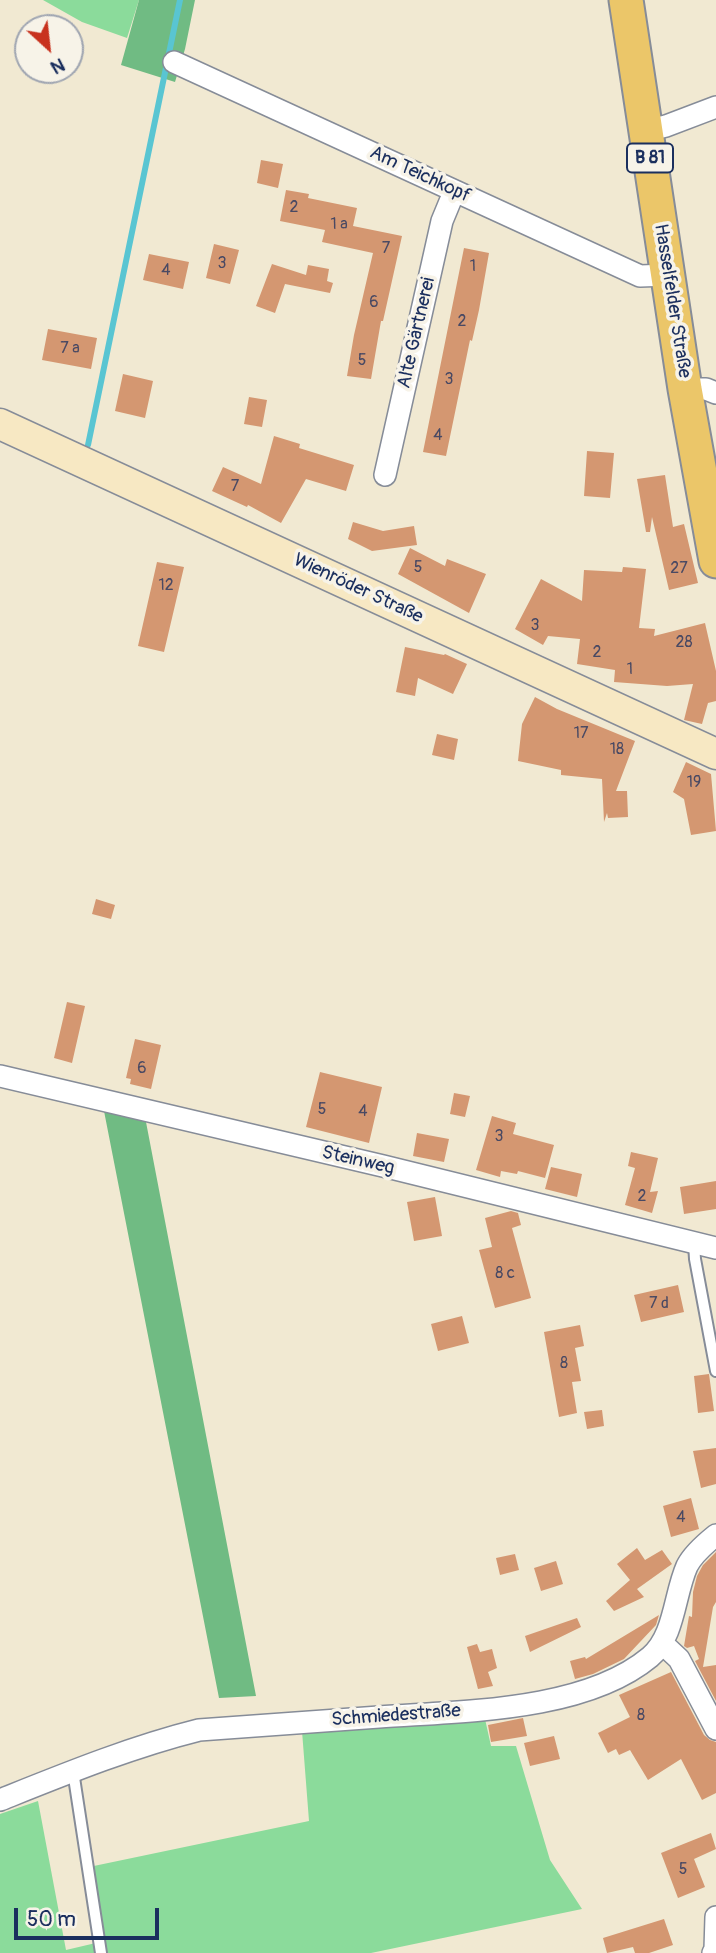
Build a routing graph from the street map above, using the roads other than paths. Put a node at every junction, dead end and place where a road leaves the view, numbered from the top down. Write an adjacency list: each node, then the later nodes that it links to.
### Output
1 (626, 0): 4 (main road, Hasselfelder Straße / B 81)
2 (174, 62): 5 (street, Am Teichkopf)
3 (716, 107): 4 (street)
4 (645, 131): 6 (main road, Hasselfelder Straße / B 81)
5 (454, 191): 6 (street, Am Teichkopf); 9 (street, Alte Gärtnerei)
6 (668, 275): 7 (main road, Hasselfelder Straße / B 81)
7 (701, 391): 10 (main road, Hasselfelder Straße / B 81)
8 (0, 424): 11 (main road, Wienröder Straße)
9 (384, 475)
10 (716, 561)
11 (716, 754)
12 (0, 1076): 13 (street, Steinweg)
13 (694, 1243): 14 (street, Steinweg); 15 (lane)
14 (716, 1248)
15 (716, 1371)
16 (716, 1535): 17 (street)
17 (663, 1644): 18 (street); 19 (street, Schmiedestraße)
18 (715, 1726)
19 (73, 1771): 20 (street, Schmiedestraße); 23 (lane)
20 (0, 1800)
21 (716, 1917): 22 (street)
22 (714, 1952)
23 (102, 1953)

